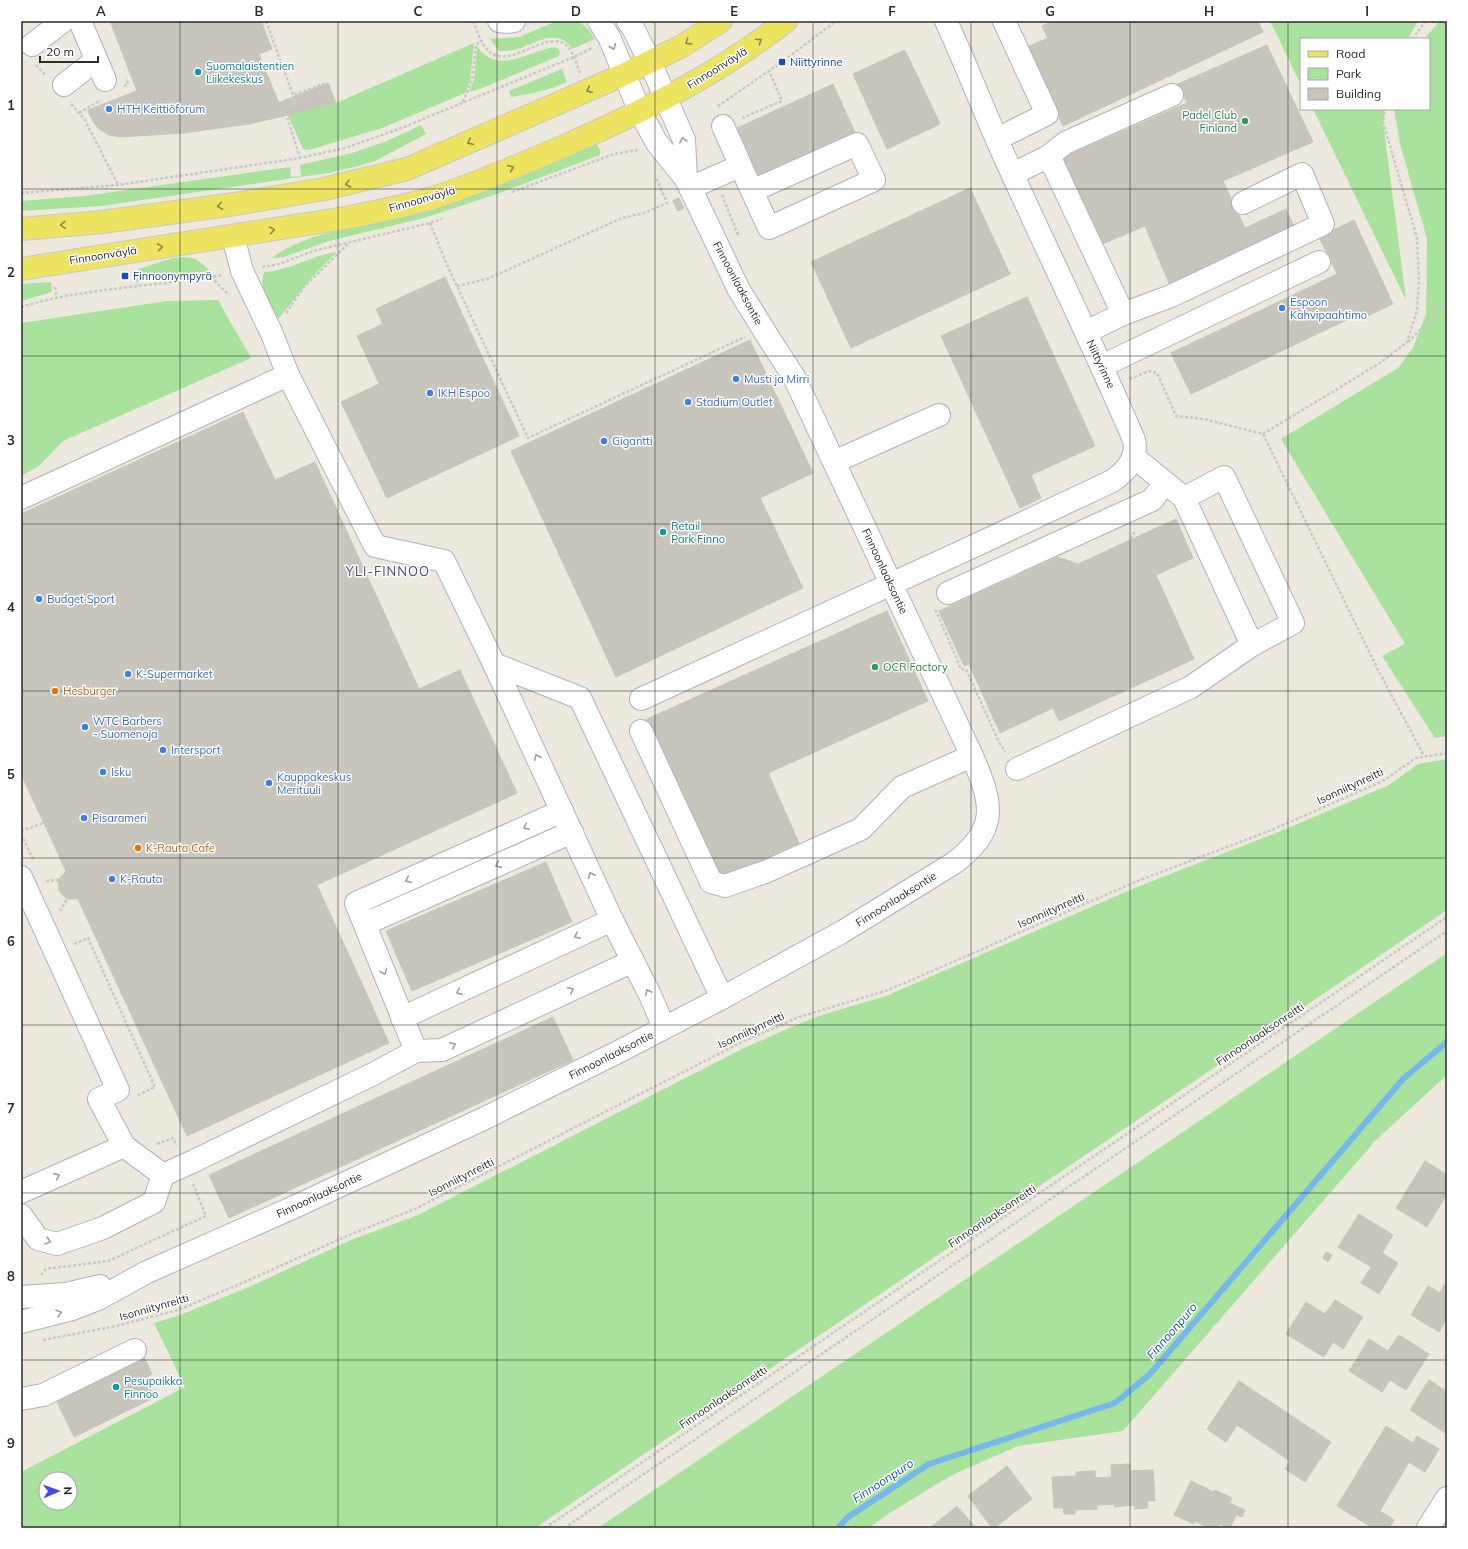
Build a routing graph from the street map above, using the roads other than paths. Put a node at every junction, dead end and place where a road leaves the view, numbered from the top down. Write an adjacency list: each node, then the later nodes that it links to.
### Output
1 (63, 21): 11 (street)
2 (80, 21): 12 (street)
3 (499, 21): 4 (street)
4 (514, 21)
5 (599, 21): 14 (street, Finnoonlaaksontie, one-way to 14)
6 (628, 21): 13 (street, Finnoonlaaksontie)
7 (720, 21): 13 (main road, one-way to 13)
8 (786, 21): 18 (main road, Finnoonväylä, one-way to 8)
9 (946, 21): 21 (street, Niittyrinne)
10 (1009, 23): 21 (street)
11 (32, 53)
12 (96, 60): 15 (street); 16 (street)
13 (650, 62): 14 (main road); 18 (street, Finnoonlaaksontie)
14 (625, 74): 19 (street, Finnoonlaaksontie); 28 (main road, one-way to 28)
15 (105, 80)
16 (60, 88)
17 (1172, 95): 22 (street)
18 (667, 98): 19 (main road, Finnoonväylä); 25 (street, Finnoonlaaksontie, one-way to 18)
19 (640, 112): 25 (street, Finnoonlaaksontie); 29 (main road, Finnoonväylä, one-way to 19)
20 (723, 126): 23 (street)
21 (997, 139): 24 (street, Niittyrinne)
22 (1049, 156): 24 (street); 32 (street)
23 (740, 166): 25 (street); 26 (street)
24 (1013, 174): 33 (street, Niittyrinne)
25 (688, 184): 38 (street, Finnoonlaaksontie)
26 (752, 191): 26 (street)
27 (1243, 203): 32 (street)
28 (21, 229)
29 (233, 236): 31 (main road, Finnoonväylä, one-way to 29); 35 (street)
30 (1319, 262): 34 (street)
31 (21, 269)
32 (1123, 314): 33 (street)
33 (1086, 332): 34 (street, Niittyrinne)
34 (1102, 366): 37 (street, Niittyrinne)
35 (288, 375): 40 (street); 45 (street)
36 (939, 415): 38 (street)
37 (1134, 457): 39 (street); 42 (street)
38 (834, 462): 42 (street, Finnoonlaaksontie)
39 (1165, 483): 41 (street); 43 (street)
40 (21, 498)
41 (1184, 498): 44 (street); 44 (street)
42 (890, 584): 46 (street); 48 (street, Finnoonlaaksontie)
43 (948, 593)
44 (1252, 645): 49 (street)
45 (494, 664): 50 (street, one-way to 45); 56 (street)
46 (641, 699)
47 (641, 731): 48 (street)
48 (972, 756): 56 (street, Finnoonlaaksontie)
49 (1017, 769)
50 (562, 812): 51 (street); 54 (street, one-way to 54)
51 (572, 832): 53 (street, one-way to 51); 54 (street, one-way to 54)
52 (21, 877): 60 (street)
53 (612, 920): 55 (street); 57 (street, one-way to 57)
54 (365, 924): 57 (street, one-way to 57)
55 (633, 961): 58 (street, one-way to 55); 59 (street, one-way to 55)
56 (722, 998): 58 (street, Finnoonlaaksontie)
57 (402, 1018): 59 (street)
58 (664, 1027): 64 (street, Finnoonlaaksontie)
59 (416, 1051): 61 (street)
60 (124, 1146): 61 (street); 62 (street, one-way to 60)
61 (163, 1175): 63 (street, one-way to 61)
62 (21, 1192)
63 (21, 1215)
64 (147, 1272): 65 (street, Finnoonlaaksontie); 66 (street, Finnoonlaaksontie, one-way to 64)
65 (21, 1297)
66 (21, 1322)
67 (135, 1350): 68 (street)
68 (21, 1399)
69 (1447, 1498): 70 (street)
70 (1428, 1528)

